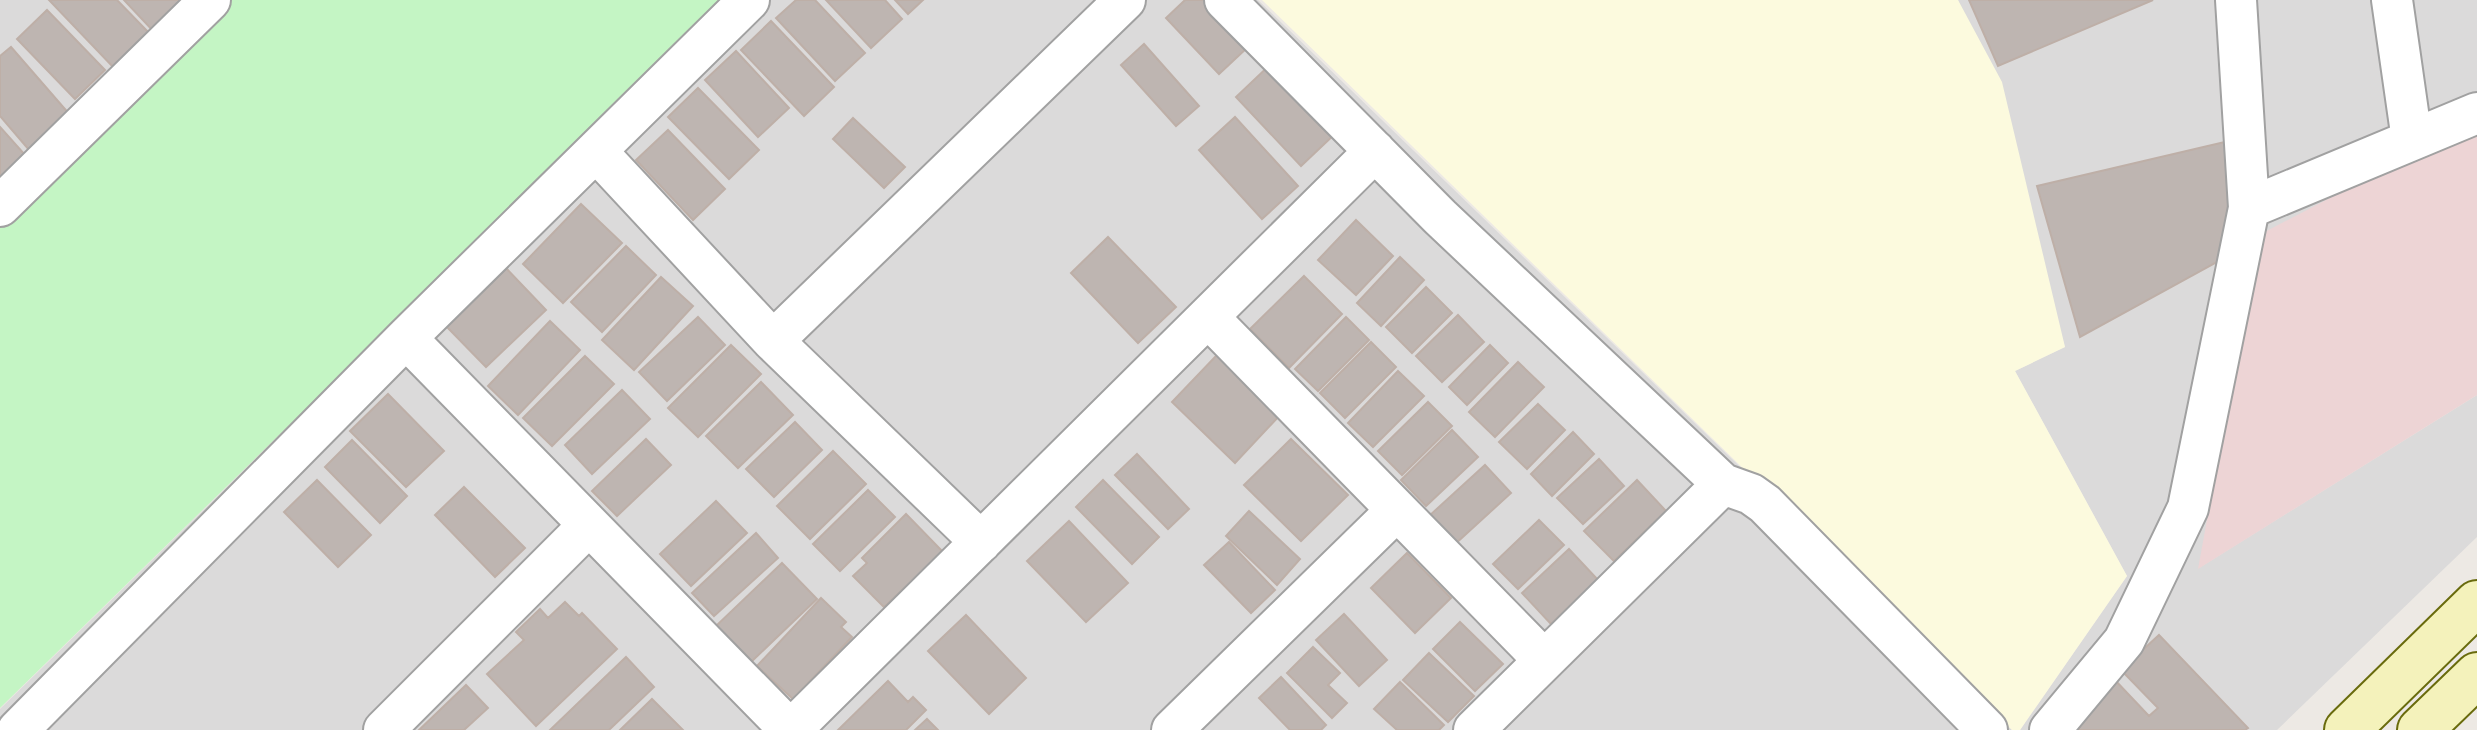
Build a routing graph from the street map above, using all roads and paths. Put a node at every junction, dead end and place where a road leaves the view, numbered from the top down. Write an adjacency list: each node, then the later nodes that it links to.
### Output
1 (210, 0): 11 (street)
2 (749, 0): 9 (street)
3 (1125, 0): 15 (street)
4 (1225, 0): 10 (street)
5 (2236, 0): 12 (street)
6 (2392, 0): 8 (street)
7 (2477, 113): 8 (street)
8 (2412, 140): 12 (street)
9 (596, 151): 14 (street); 15 (street)
10 (1375, 151): 13 (street); 16 (street)
11 (0, 206)
12 (2249, 208): 29 (street)
13 (1208, 317): 17 (street); 19 (street)
14 (406, 338): 18 (street); 23 (street)
15 (773, 341): 19 (street)
16 (1723, 484): 21 (street); 28 (street)
17 (1397, 510): 21 (street); 26 (street)
18 (589, 525): 24 (street); 25 (street)
19 (981, 542): 25 (street)
20 (2477, 603): 30 (street)
21 (1544, 660): 27 (street)
22 (2477, 675): 31 (street)
23 (18, 730)
24 (384, 730)
25 (790, 730)
26 (1172, 730)
27 (1474, 730)
28 (1987, 730)
29 (2050, 730)
30 (2347, 730)
31 (2420, 730)

